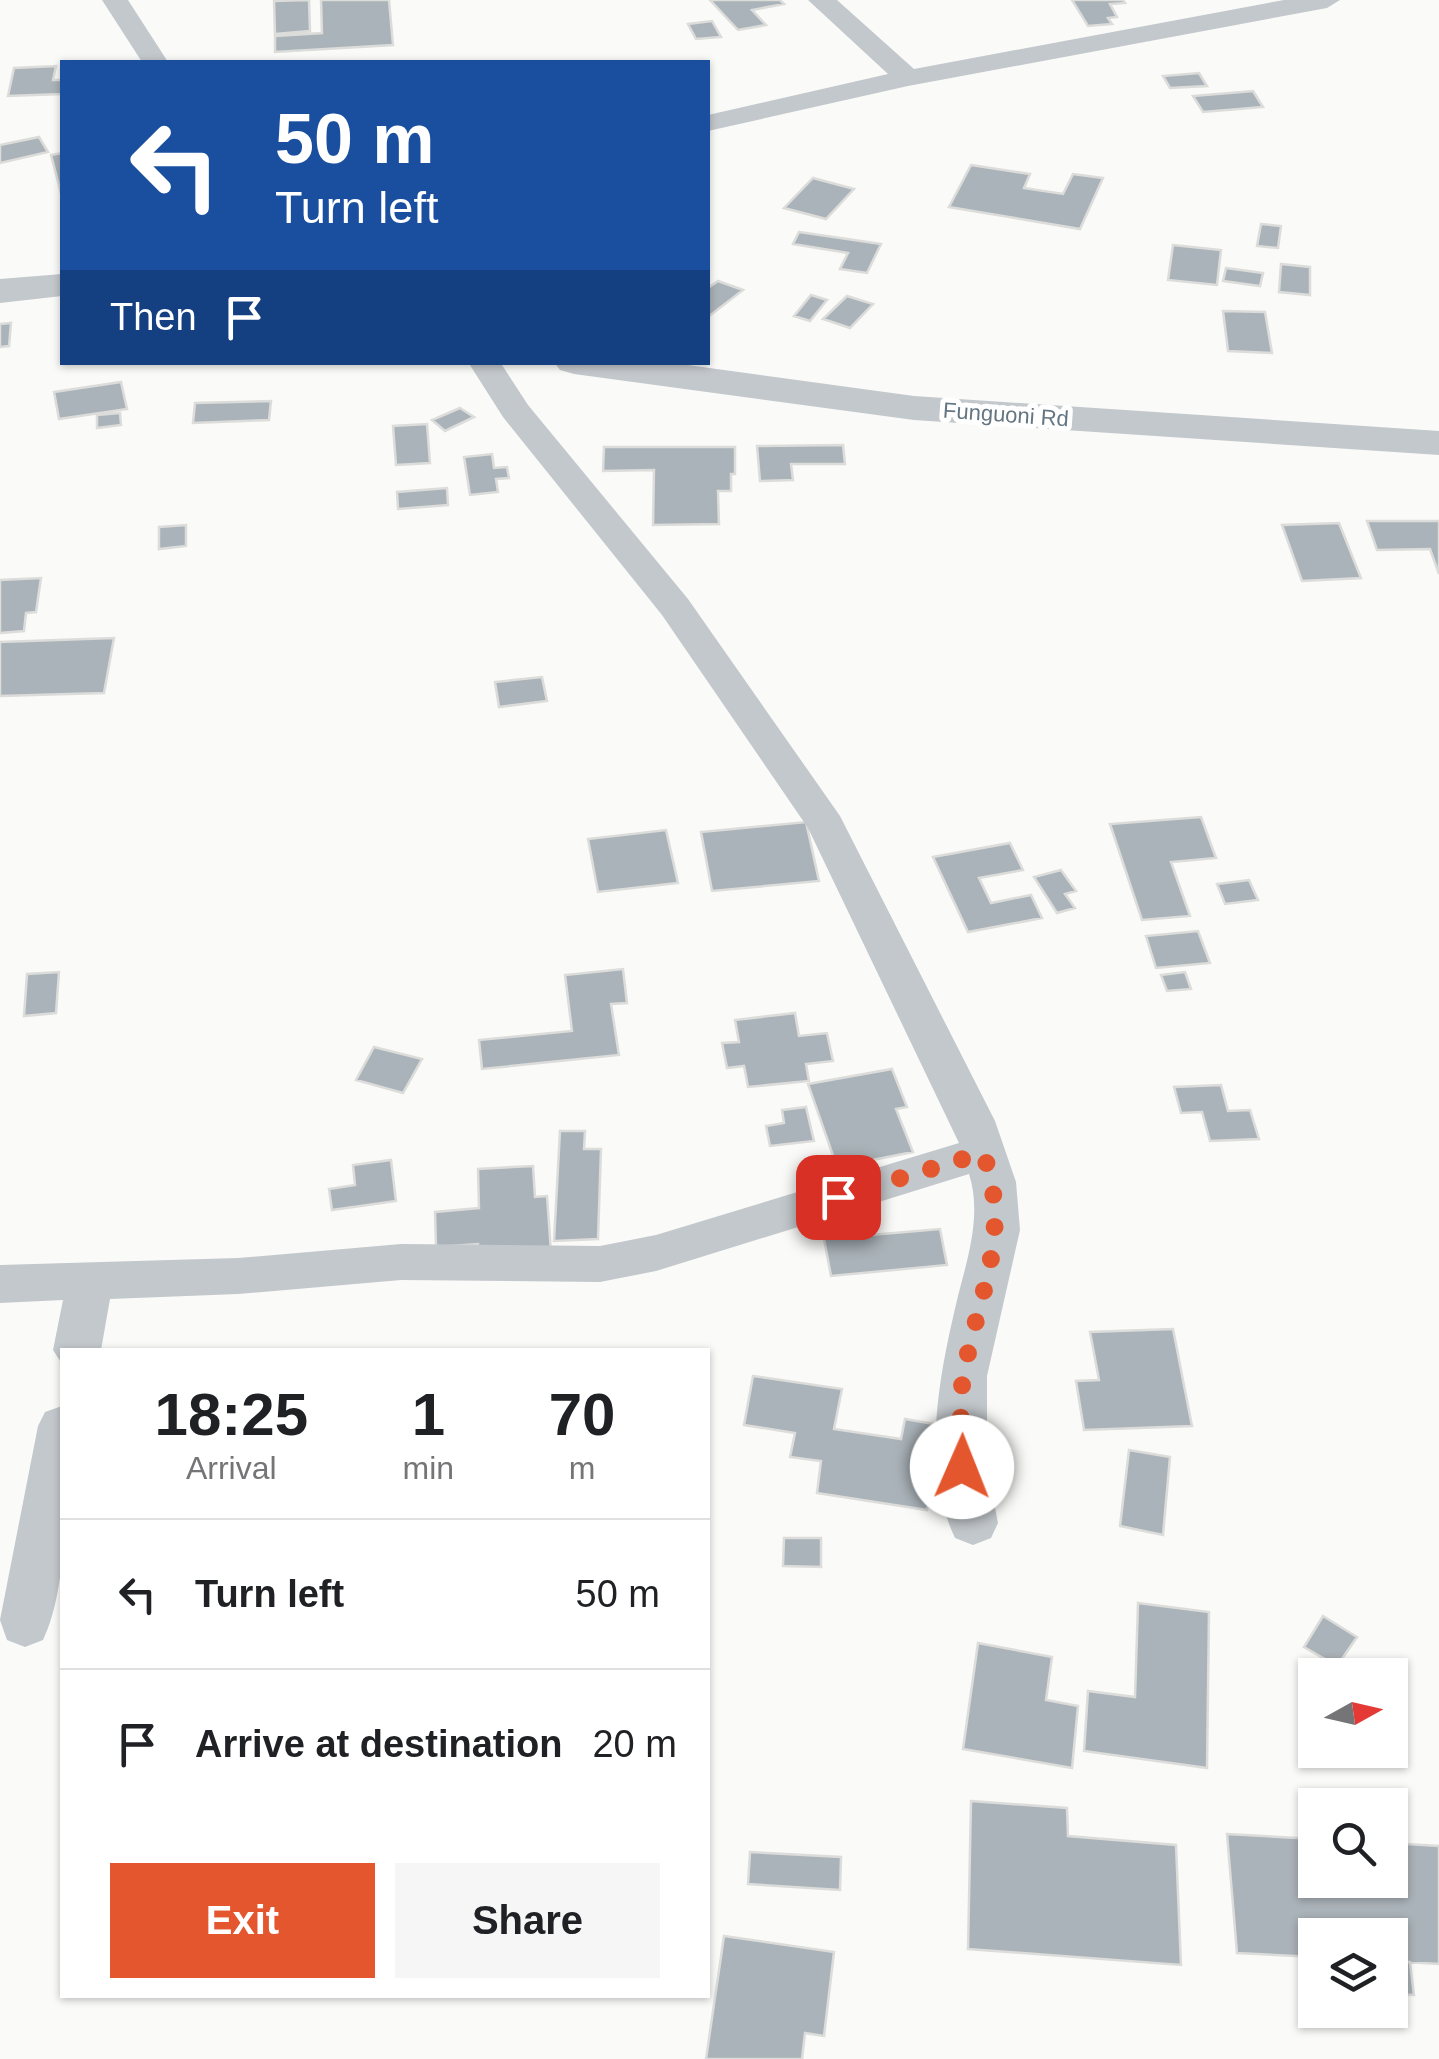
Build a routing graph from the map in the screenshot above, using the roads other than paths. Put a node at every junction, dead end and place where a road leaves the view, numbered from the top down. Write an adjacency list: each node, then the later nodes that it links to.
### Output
1 (115, 0): 4 (street)
2 (820, 0): 5 (street)
3 (1327, 0): 5 (street)
4 (154, 60)
5 (908, 78): 6 (street)
6 (710, 123)
7 (60, 286): 8 (street)
8 (0, 290)
9 (486, 365): 12 (street)
10 (596, 365): 11 (street, Funguoni Rd)
11 (1439, 443)
12 (983, 1153): 13 (street); 17 (street)
13 (90, 1280): 14 (street); 15 (street)
14 (0, 1284)
15 (77, 1348)
16 (60, 1437): 18 (street)
17 (972, 1524)
18 (25, 1624)

